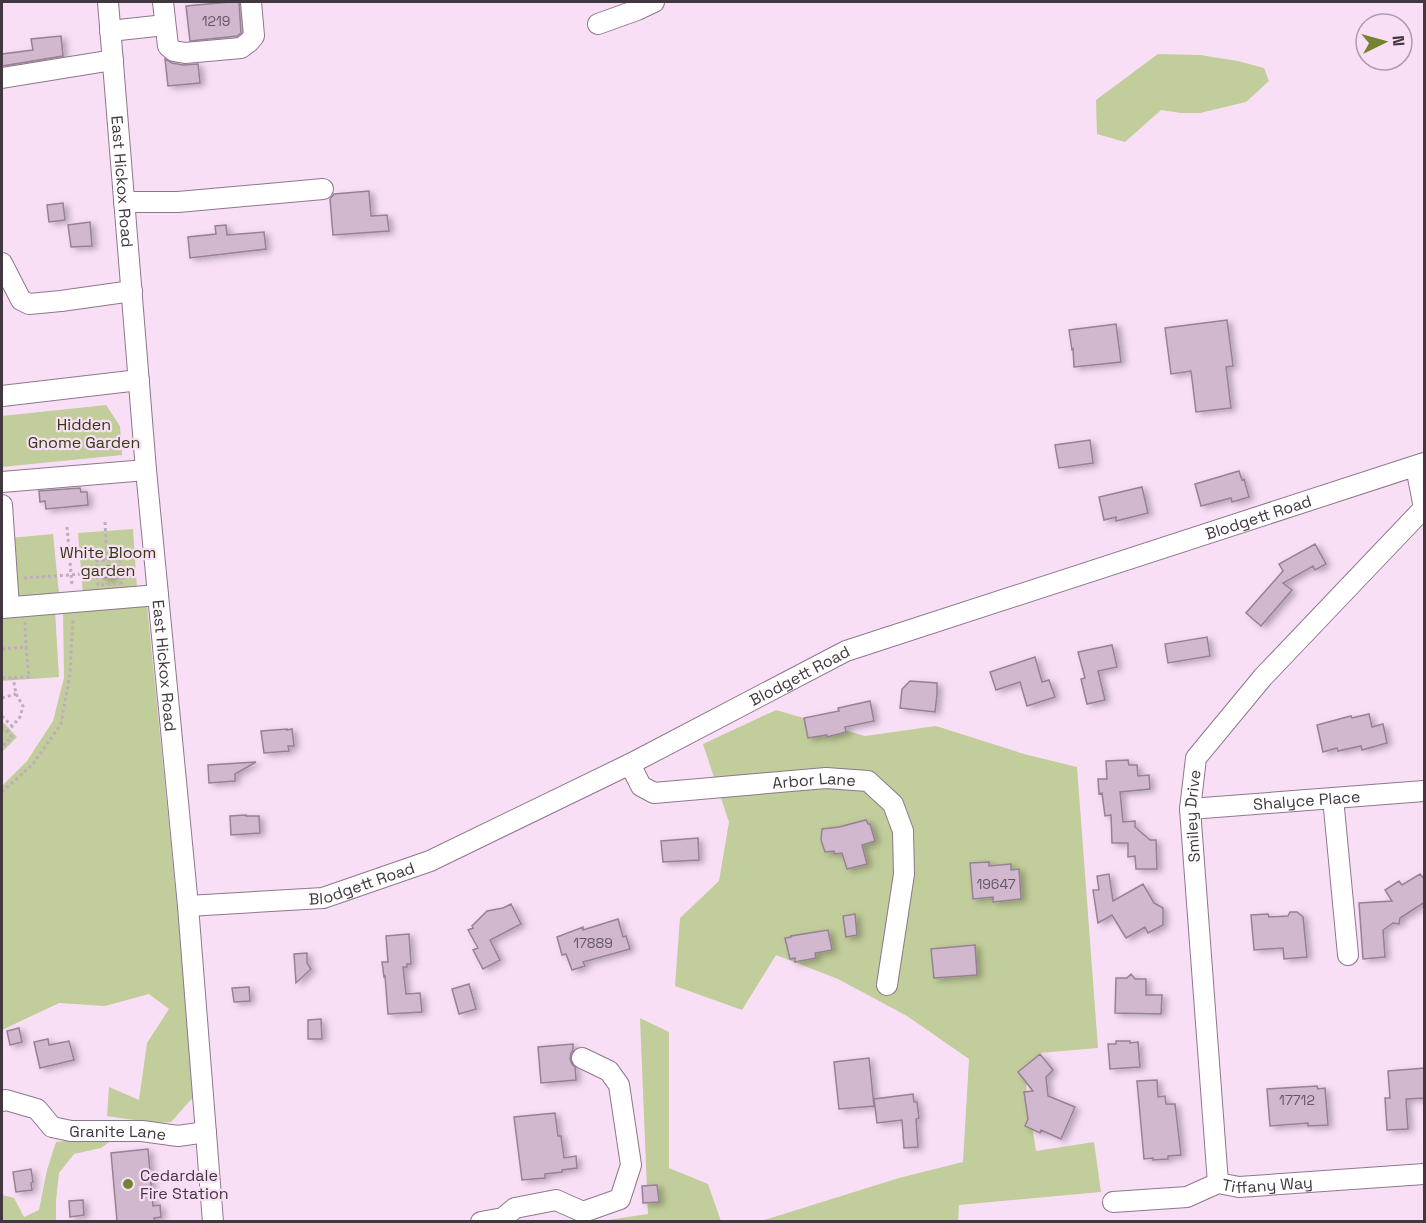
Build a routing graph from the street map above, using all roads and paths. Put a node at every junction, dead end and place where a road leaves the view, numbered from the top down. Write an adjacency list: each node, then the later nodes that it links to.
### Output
1 (108, 2): 7 (street, East Hickox Road)
2 (163, 2): 6 (street)
3 (251, 2): 6 (street)
4 (654, 2): 5 (street)
5 (598, 24)
6 (165, 25): 7 (street)
7 (110, 31): 8 (street, East Hickox Road)
8 (113, 60): 9 (street); 11 (street, East Hickox Road)
9 (2, 78)
10 (322, 189): 11 (street)
11 (124, 202): 13 (street, East Hickox Road)
12 (2, 263): 13 (street)
13 (132, 291): 14 (street, East Hickox Road)
14 (139, 380): 15 (street); 17 (street, East Hickox Road)
15 (2, 396)
16 (1420, 465): 40 (street, Blodgett Road); 44 (street, Smiley Drive)
17 (146, 470): 18 (street); 26 (street, East Hickox Road)
18 (2, 482)
19 (2, 505): 25 (street)
20 (105, 522): 22 (path)
21 (67, 527): 24 (path)
22 (107, 560): 23 (path); 23 (path)
23 (97, 573): 24 (path)
24 (71, 575): 25 (path); 27 (path)
25 (7, 579): 28 (street)
26 (158, 595): 27 (street); 45 (street, East Hickox Road)
27 (74, 602): 28 (street); 42 (path)
28 (12, 607): 29 (path)
29 (26, 647): 30 (path); 32 (path)
30 (2, 649)
31 (2, 678): 32 (path)
32 (13, 678): 33 (path)
33 (16, 694): 34 (path); 36 (path)
34 (2, 698)
35 (2, 716): 36 (path)
36 (12, 726): 38 (path)
37 (2, 730): 38 (path)
38 (7, 732): 39 (path)
39 (2, 747)
40 (630, 764): 45 (street, Blodgett Road); 47 (street, Arbor Lane)
41 (1425, 791): 43 (street, Shalyce Place)
42 (2, 792)
43 (1333, 798): 44 (street, Shalyce Place); 46 (street)
44 (1190, 809): 52 (street, Smiley Drive)
45 (188, 906): 50 (street, East Hickox Road)
46 (1348, 955)
47 (887, 985)
48 (582, 1058): 55 (street)
49 (2, 1101): 50 (street, Granite Lane)
50 (206, 1132): 54 (street, East Hickox Road)
51 (1425, 1174): 52 (street, Tiffany Way)
52 (1218, 1183): 53 (street, Tiffany Way)
53 (1113, 1202)
54 (213, 1221)
55 (481, 1221)

